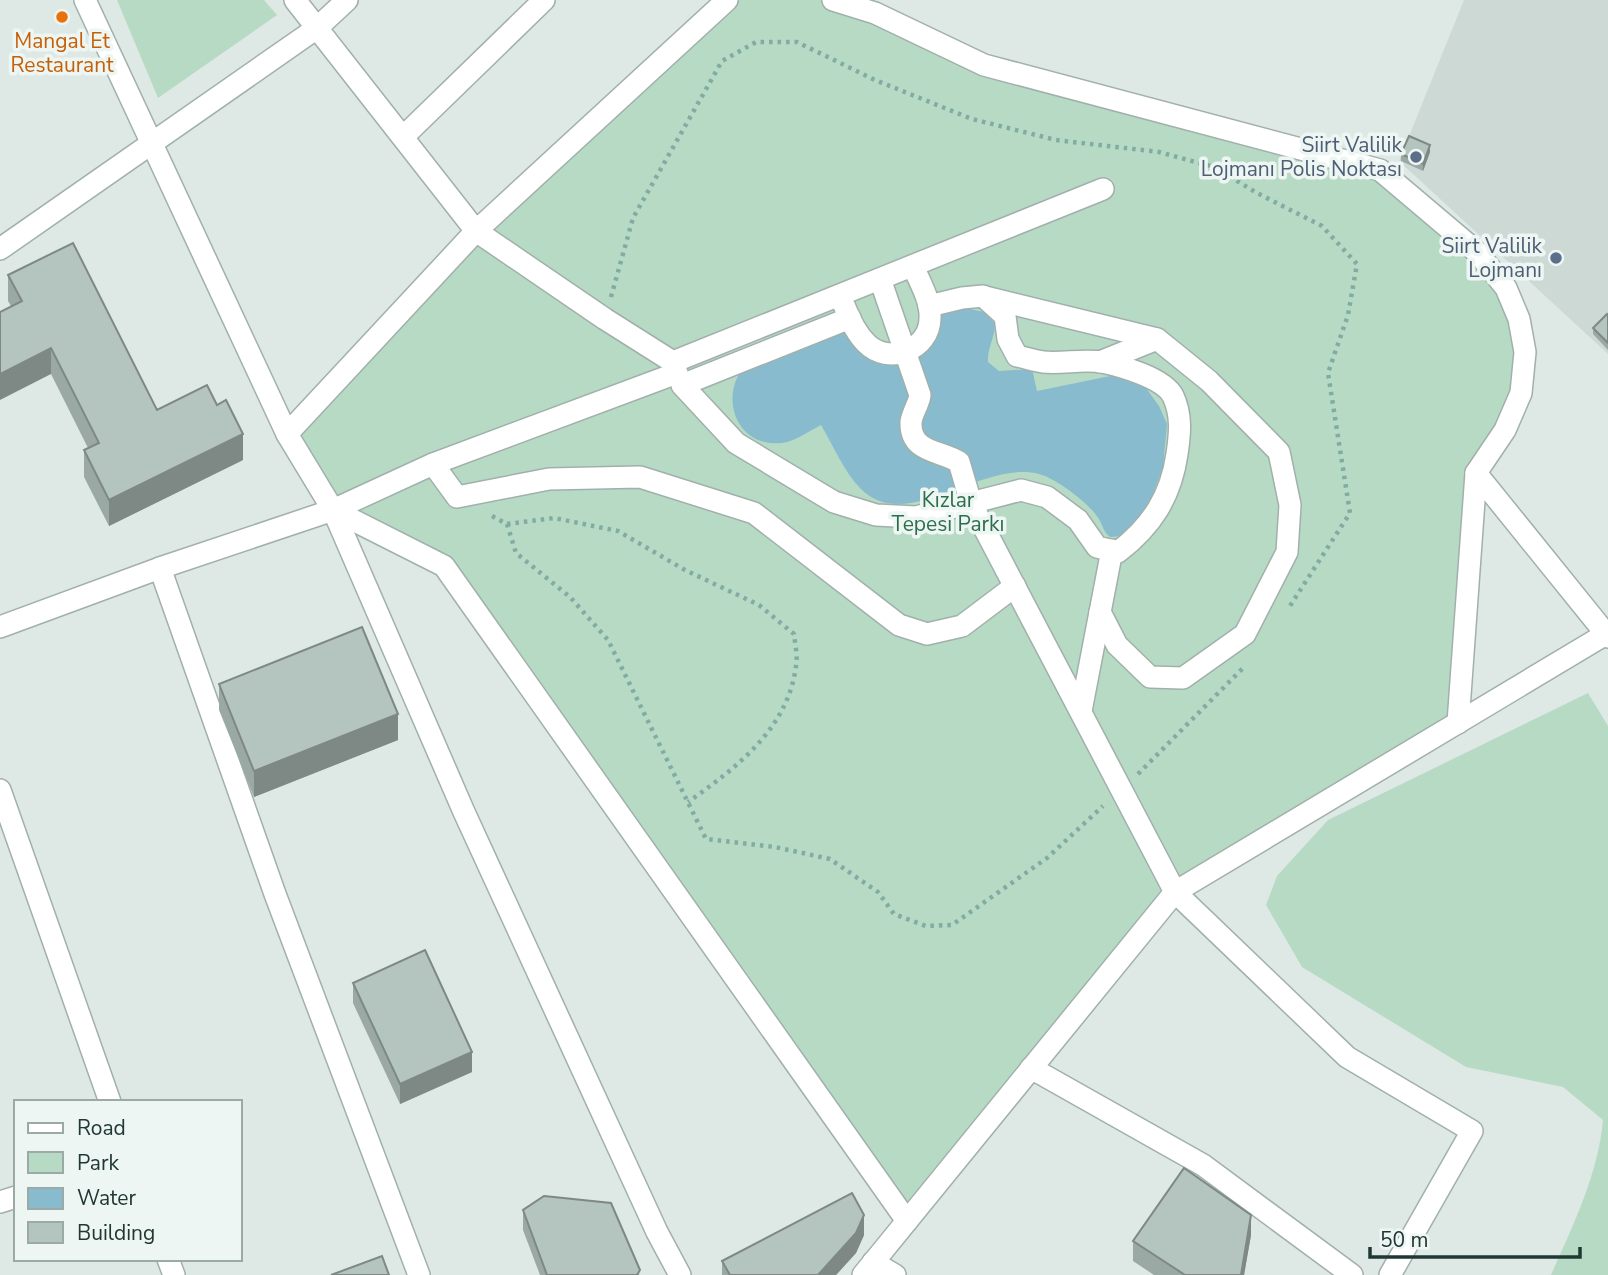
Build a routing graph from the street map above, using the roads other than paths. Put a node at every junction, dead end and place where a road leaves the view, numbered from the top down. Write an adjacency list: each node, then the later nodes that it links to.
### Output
1 (85, 0): 9 (street)
2 (295, 0): 7 (street)
3 (347, 0): 7 (street)
4 (544, 0): 8 (street)
5 (727, 0): 11 (street)
6 (833, 0): 25 (street)
7 (317, 28): 8 (street); 9 (street)
8 (403, 137): 11 (street)
9 (152, 142): 12 (street); 23 (street)
10 (1103, 189): 13 (street)
11 (476, 231): 22 (street); 23 (street)
12 (0, 248)
13 (913, 266): 14 (street); 17 (street)
14 (880, 279): 15 (street); 20 (street)
15 (840, 295): 18 (street); 22 (street)
16 (983, 296): 17 (street); 19 (street); 21 (street)
17 (929, 306): 20 (street)
18 (850, 318): 20 (street); 22 (street)
19 (1157, 339): 21 (street); 31 (street)
20 (906, 351): 26 (street)
21 (1100, 362): 28 (street)
22 (677, 373): 24 (street); 26 (street)
23 (286, 433): 27 (street)
24 (433, 464): 27 (street); 30 (street)
25 (1476, 473): 33 (street); 35 (street)
26 (971, 503): 28 (street); 30 (street)
27 (333, 510): 29 (street); 40 (street); 43 (street)
28 (1112, 550): 31 (street)
29 (160, 568): 32 (street); 42 (street)
30 (1015, 586): 34 (street)
31 (1100, 612): 34 (street)
32 (0, 627)
33 (1607, 635): 35 (street)
34 (1081, 711): 37 (street)
35 (1458, 723): 37 (street)
36 (0, 790): 39 (street)
37 (1175, 892): 38 (street); 46 (street)
38 (1031, 1068): 40 (street); 45 (street)
39 (109, 1100)
40 (907, 1221): 41 (street)
41 (868, 1268): 44 (street)
42 (419, 1275)
43 (680, 1275)
44 (895, 1275)
45 (1352, 1275)
46 (1390, 1275)

